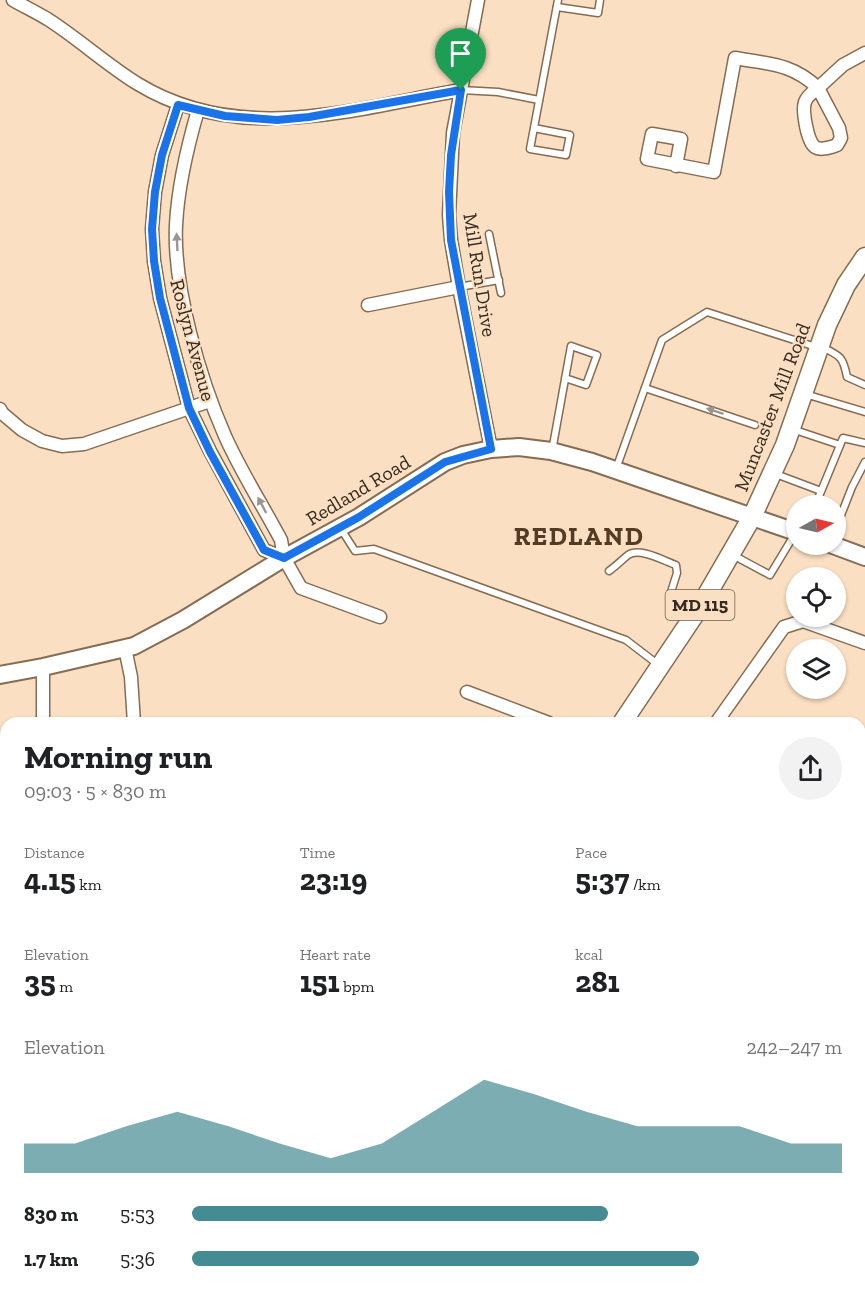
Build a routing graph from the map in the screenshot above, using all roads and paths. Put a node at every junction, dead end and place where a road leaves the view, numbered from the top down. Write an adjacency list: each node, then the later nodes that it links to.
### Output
1 (14, 0): 9 (street)
2 (478, 0): 7 (street, Mill Run Drive)
3 (600, 0): 4 (lane)
4 (557, 3): 8 (lane)
5 (865, 53): 6 (street)
6 (818, 88): 6 (street); 12 (street)
7 (461, 90): 8 (lane); 10 (street); 16 (street, Mill Run Drive)
8 (539, 100): 11 (lane)
9 (178, 105): 10 (street); 25 (street, Roslyn Avenue)
10 (198, 110): 24 (street, Roslyn Avenue, one-way to 10)
11 (534, 128): 11 (lane)
12 (676, 166)
13 (489, 234): 15 (lane)
14 (865, 257): 19 (main road, Muncaster Mill Road / MD 115)
15 (499, 280): 16 (lane); 17 (lane)
16 (459, 287): 18 (street); 32 (street, Mill Run Drive)
17 (501, 293)
18 (368, 305)
19 (818, 347): 21 (lane); 22 (lane); 23 (main road, Muncaster Mill Road / MD 115)
20 (565, 378): 20 (lane); 33 (lane)
21 (865, 385)
22 (645, 388): 28 (lane, one-way to 22); 35 (lane)
23 (802, 393): 27 (lane); 29 (main road, Muncaster Mill Road / MD 115)
24 (210, 401): 25 (street); 47 (street, Roslyn Avenue, one-way to 24)
25 (189, 408): 26 (street); 47 (street, Roslyn Avenue)
26 (0, 409)
27 (865, 412)
28 (755, 425)
29 (791, 428): 31 (lane); 36 (main road, Muncaster Mill Road / MD 115)
30 (865, 443): 31 (lane)
31 (840, 445): 37 (lane)
32 (491, 449): 33 (main road, Redland Road); 41 (main road, Redland Road)
33 (551, 451): 35 (main road, Redland Road)
34 (865, 462): 39 (lane)
35 (616, 470): 40 (main road, Redland Road)
36 (772, 473): 37 (lane); 40 (main road, Muncaster Mill Road / MD 115)
37 (821, 491): 38 (lane)
38 (819, 495)
39 (846, 502)
40 (752, 518): 42 (main road, Redland Road); 45 (main road, Muncaster Mill Road / MD 115)
41 (340, 527): 47 (main road, Redland Road); 53 (lane)
42 (786, 529)
43 (786, 549): 45 (lane)
44 (846, 550): 46 (main road)
45 (731, 554): 53 (main road, Muncaster Mill Road / MD 115)
46 (865, 557)
47 (284, 558): 50 (street, Roslyn Avenue); 52 (main road, Redland Road)
48 (609, 571): 49 (lane)
49 (671, 592)
50 (380, 617)
51 (865, 643): 61 (street)
52 (125, 648): 54 (main road, Redland Road); 58 (street)
53 (660, 666): 60 (main road, Muncaster Mill Road / MD 115)
54 (43, 667): 55 (main road, Redland Road); 57 (street)
55 (0, 675)
56 (466, 692): 59 (street)
57 (43, 717)
58 (134, 717)
59 (533, 717)
60 (626, 717)
61 (720, 717)

